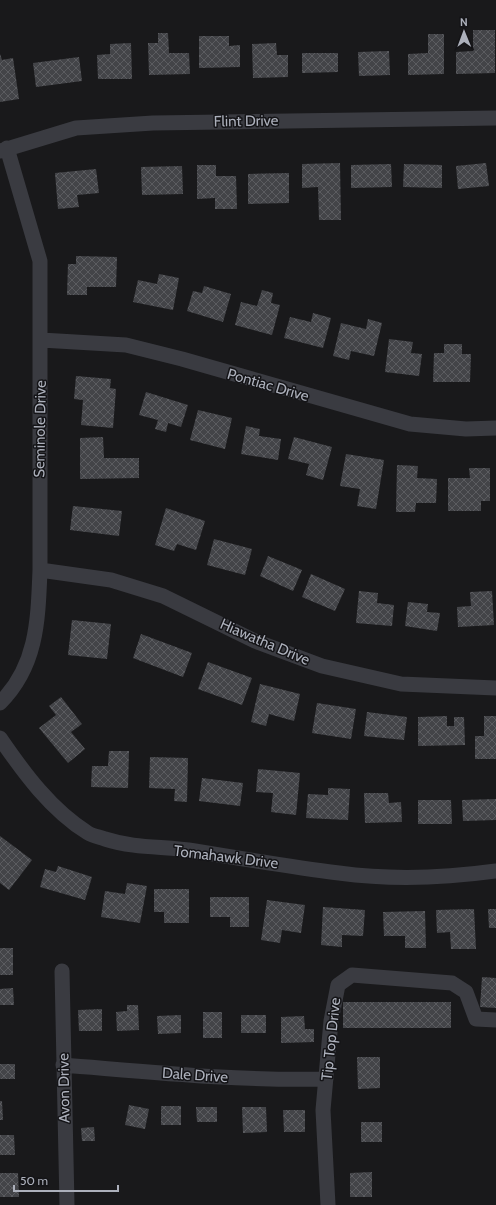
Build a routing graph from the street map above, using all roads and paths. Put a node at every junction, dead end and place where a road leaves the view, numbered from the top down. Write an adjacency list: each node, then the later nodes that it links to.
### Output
1 (496, 118): 2 (street, Flint Drive)
2 (4, 149): 3 (street, Seminole Drive)
3 (41, 340): 4 (street, Pontiac Drive); 5 (street, Seminole Drive)
4 (496, 428)
5 (40, 570): 6 (street, Hiawatha Drive); 7 (street, Seminole Drive)
6 (496, 688)
7 (0, 703)
8 (0, 738): 9 (street, Tomahawk Drive)
9 (496, 871)
10 (62, 971): 12 (street, Avon Drive)
11 (496, 1020): 13 (street, Tip Top Drive)
12 (64, 1065): 13 (street, Dale Drive); 14 (street, Avon Drive)
13 (326, 1079): 15 (street, Tip Top Drive)
14 (67, 1205)
15 (328, 1205)

